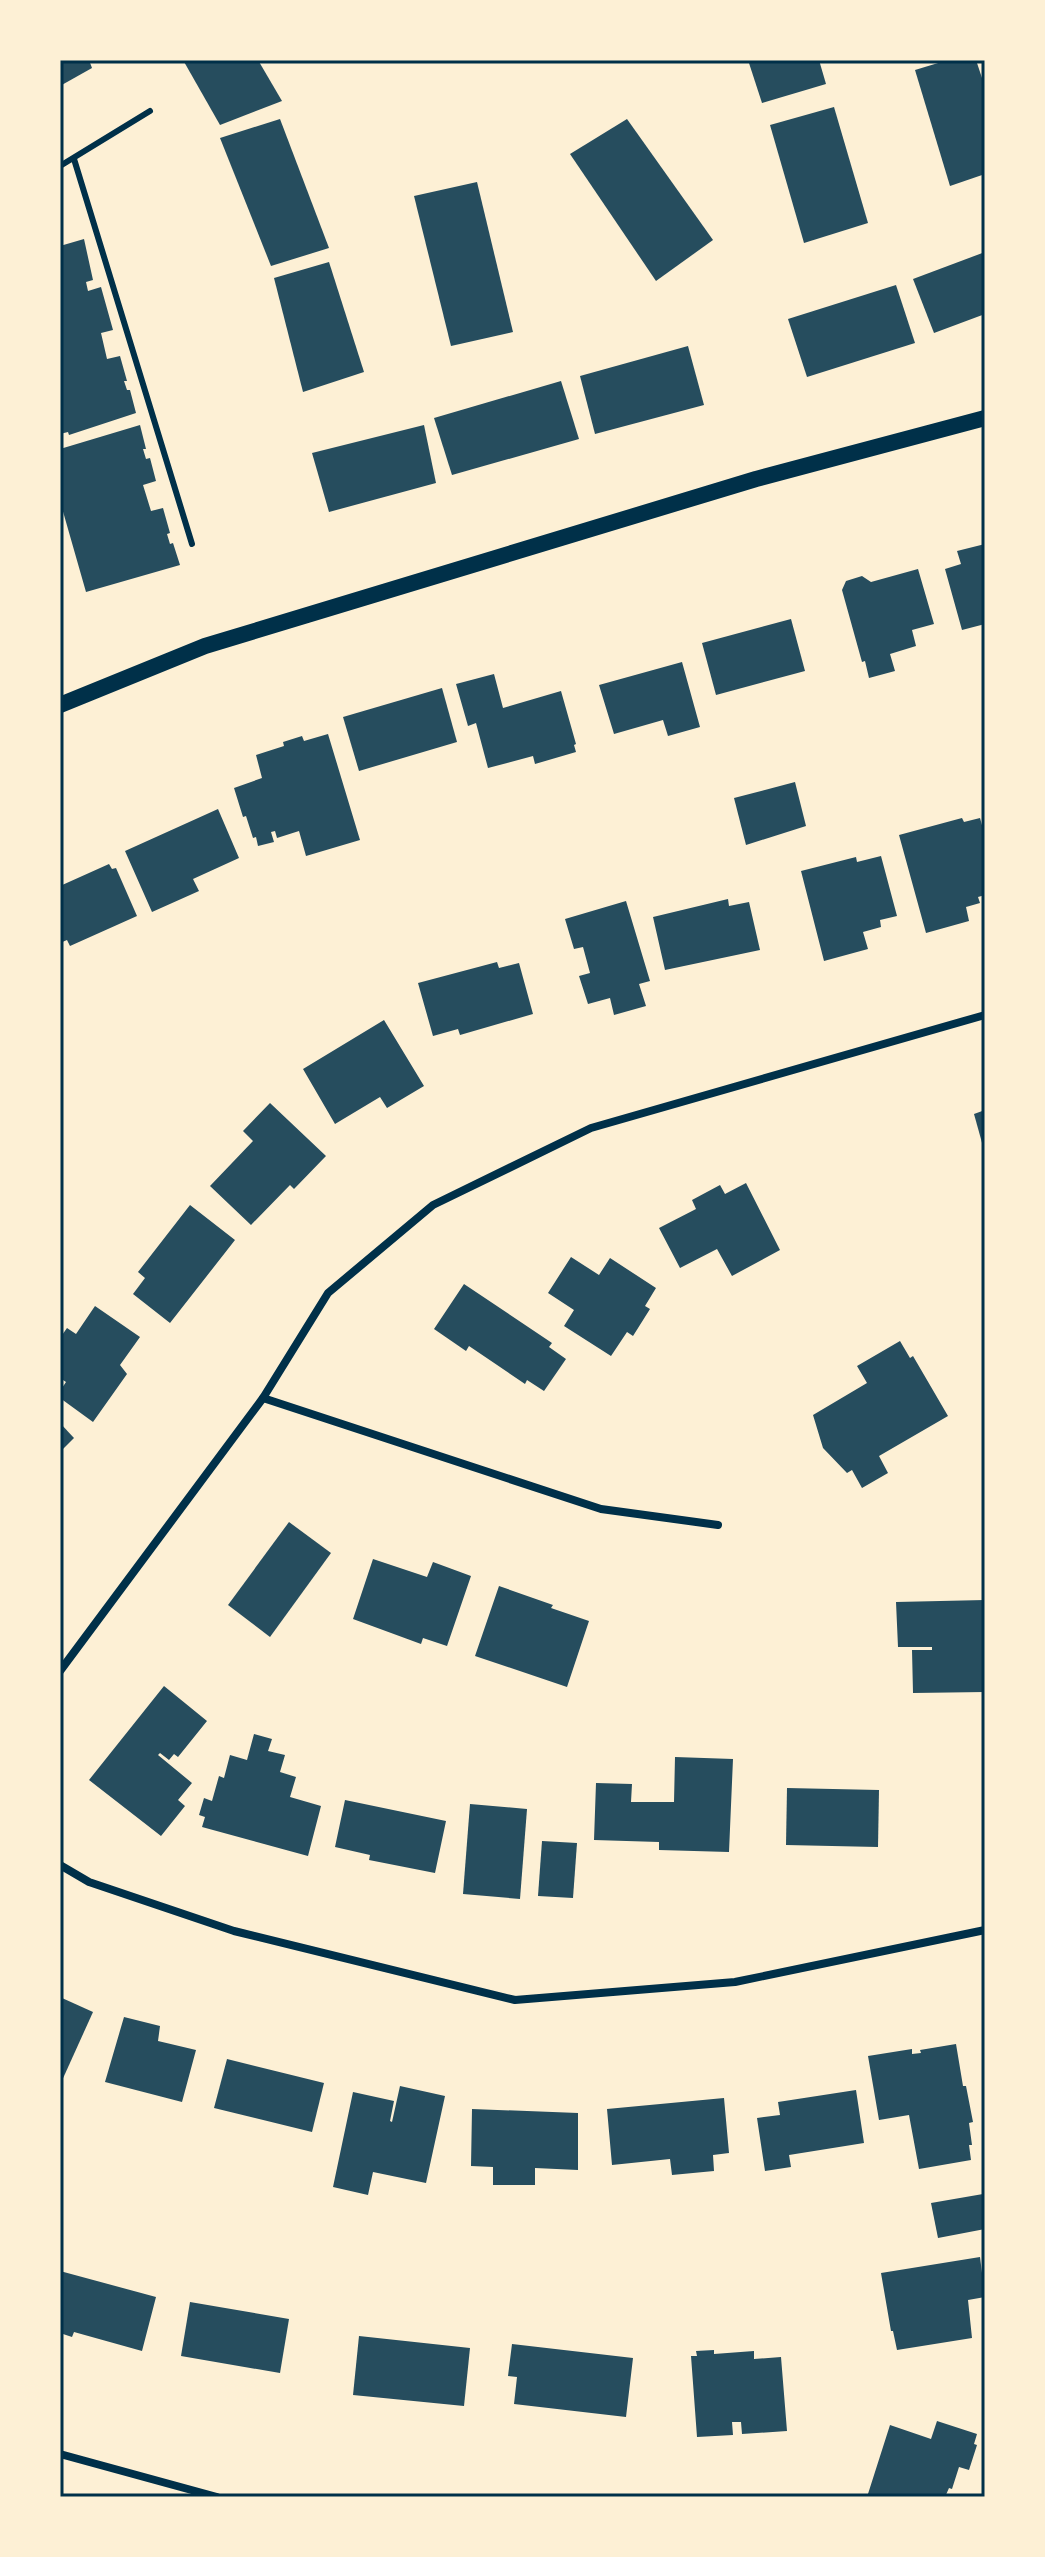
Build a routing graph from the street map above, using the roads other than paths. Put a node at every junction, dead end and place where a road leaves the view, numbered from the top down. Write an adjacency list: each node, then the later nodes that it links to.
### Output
1 (150, 111): 2 (lane)
2 (74, 159): 3 (lane); 5 (lane)
3 (60, 166)
4 (985, 418): 6 (main road)
5 (192, 544)
6 (60, 705)
7 (985, 1015): 8 (street)
8 (263, 1398): 9 (street); 10 (street)
9 (718, 1525)
10 (60, 1671)
11 (60, 1865): 12 (street)
12 (985, 1930)
13 (60, 2454): 14 (street)
14 (217, 2497)

